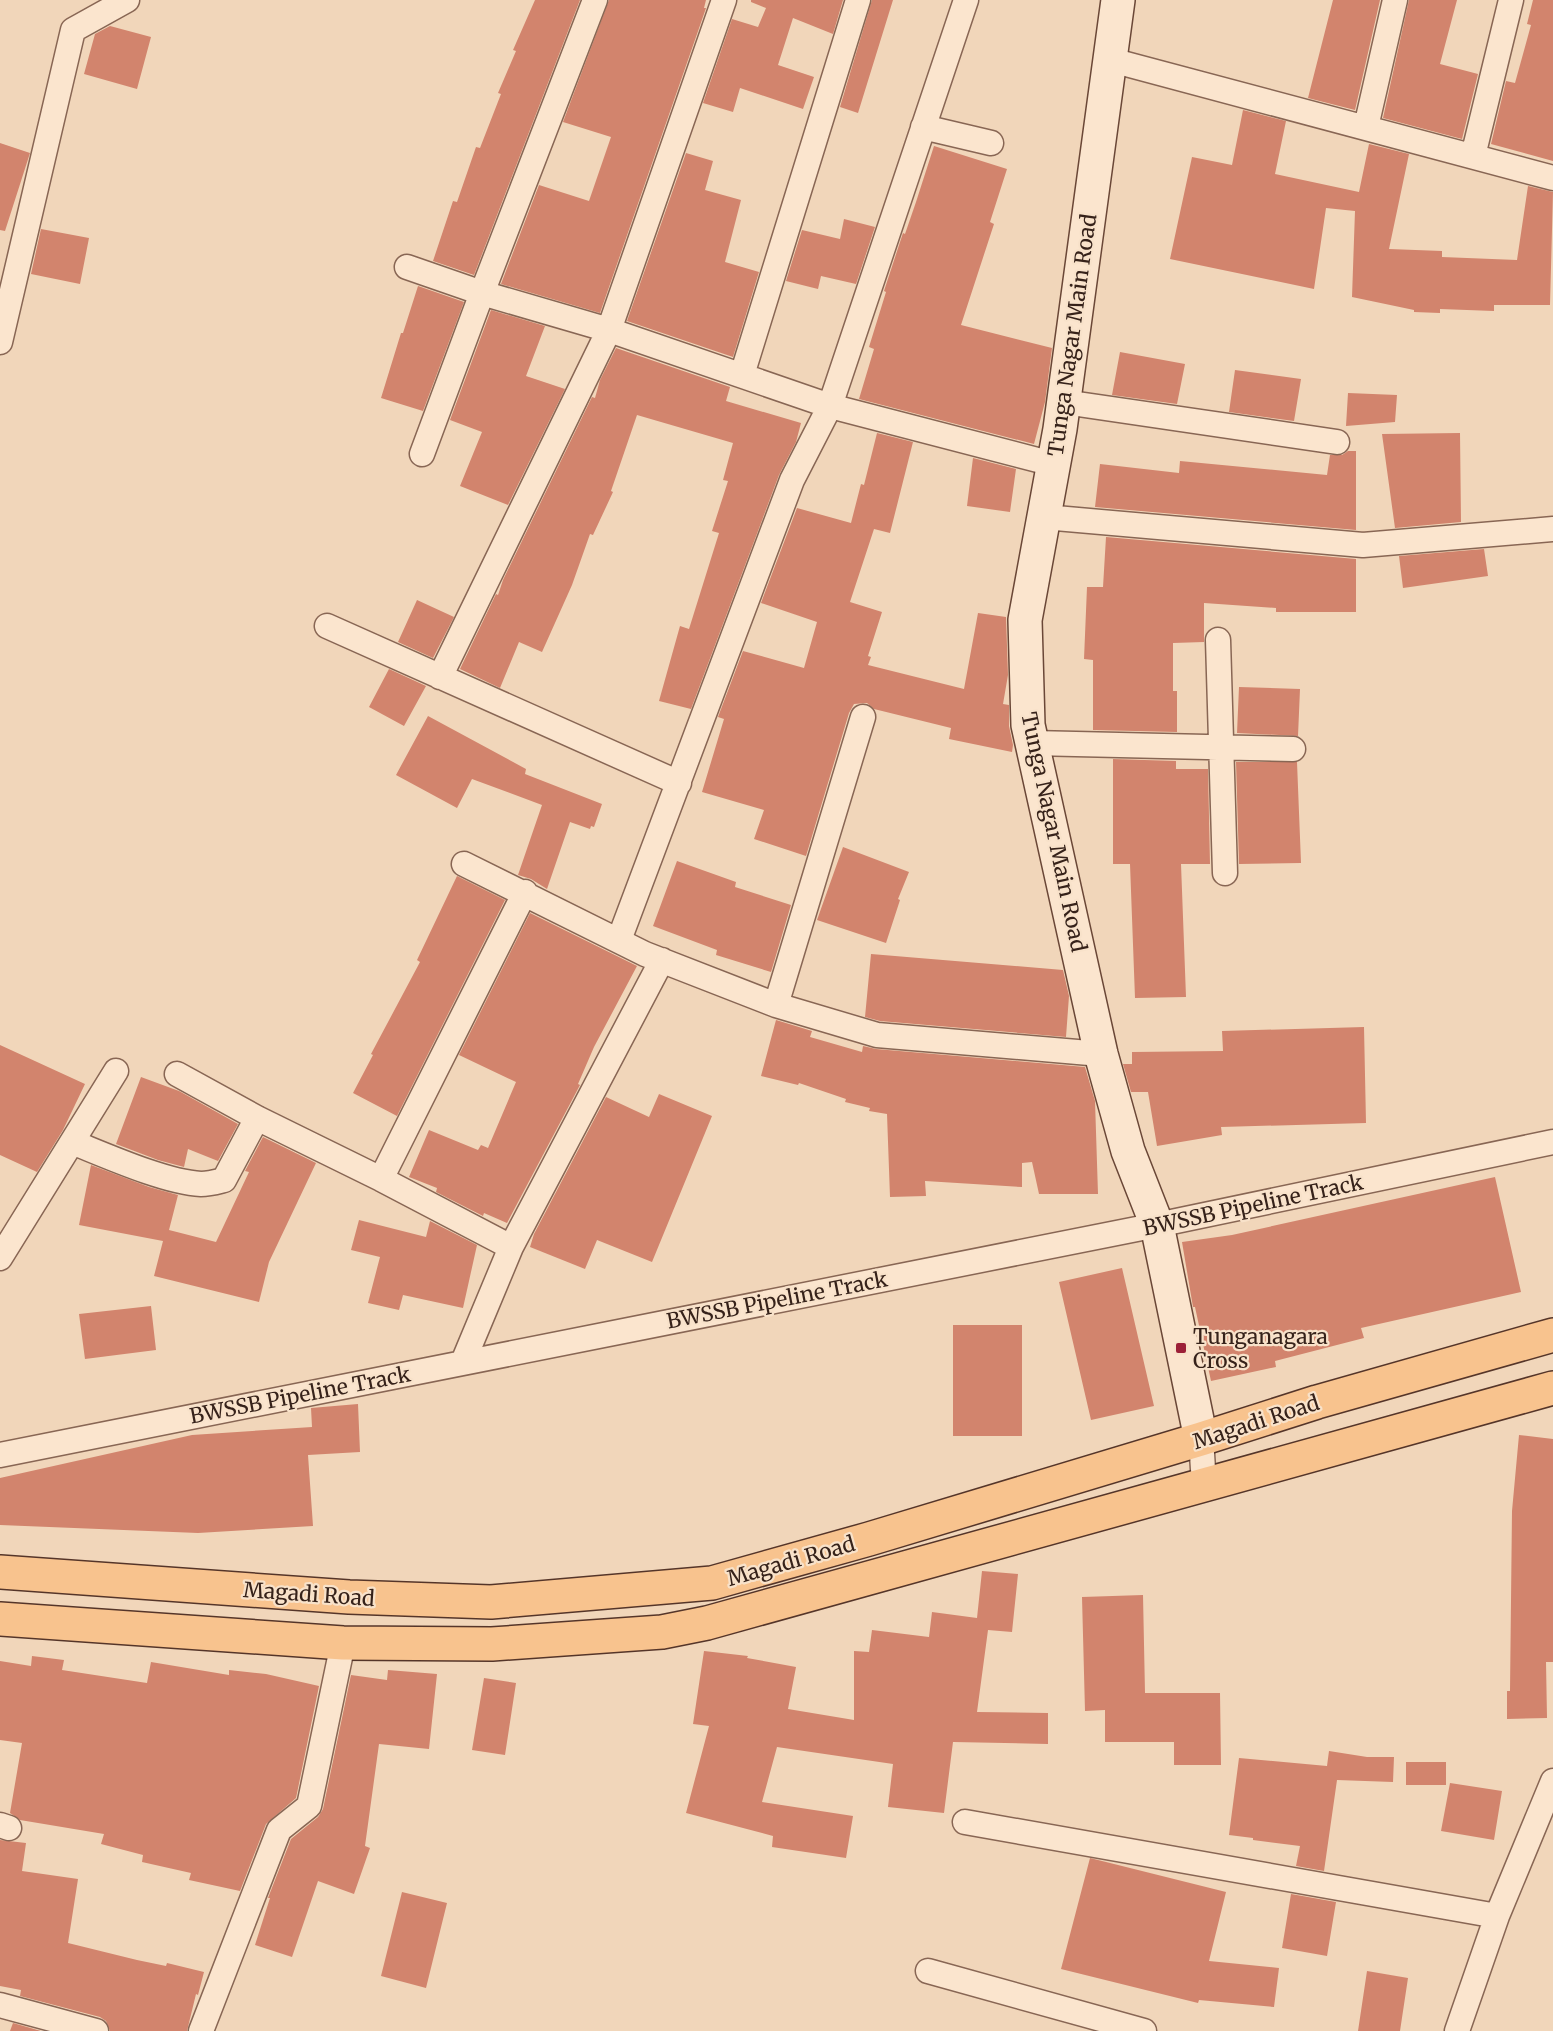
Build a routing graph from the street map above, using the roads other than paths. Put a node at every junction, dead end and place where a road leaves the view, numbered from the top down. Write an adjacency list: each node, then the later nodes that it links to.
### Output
1 (127, 0): 18 (street)
2 (595, 0): 16 (street)
3 (724, 0): 17 (street)
4 (858, 0): 19 (street)
5 (966, 0): 10 (street)
6 (1118, 0): 9 (street, Tunga Nagar Main Road)
7 (1395, 0): 11 (street)
8 (1511, 0): 13 (street)
9 (1111, 60): 11 (street); 20 (street, Tunga Nagar Main Road)
10 (923, 127): 12 (street); 21 (street)
11 (1366, 127): 13 (street)
12 (991, 143)
13 (1473, 156): 14 (street)
14 (1553, 178)
15 (407, 267): 16 (street)
16 (482, 293): 17 (street); 23 (street)
17 (609, 330): 19 (street); 29 (street)
18 (0, 342)
19 (742, 375): 21 (street)
20 (1065, 402): 22 (street); 24 (street, Tunga Nagar Main Road)
21 (830, 406): 24 (street); 34 (street)
22 (1338, 442)
23 (422, 454)
24 (1053, 464): 25 (street, Tunga Nagar Main Road)
25 (1044, 517): 26 (street); 31 (street, Tunga Nagar Main Road)
26 (1553, 529)
27 (327, 626): 29 (street)
28 (1218, 640): 32 (street)
29 (440, 677): 34 (street)
30 (863, 717): 40 (street)
31 (1032, 743): 32 (street); 41 (street, Tunga Nagar Main Road)
32 (1221, 747): 33 (street); 36 (street)
33 (1293, 749)
34 (680, 783): 38 (street)
35 (465, 864): 37 (street)
36 (1225, 873)
37 (525, 892): 38 (street); 47 (street)
38 (619, 940): 39 (street)
39 (662, 960): 40 (street); 49 (street)
40 (776, 1005): 41 (street)
41 (1101, 1054): 48 (street, Tunga Nagar Main Road)
42 (116, 1071): 45 (street)
43 (177, 1074): 44 (street)
44 (257, 1118): 45 (street); 47 (street)
45 (72, 1142): 50 (street)
46 (1553, 1142): 48 (street, BWSSB Pipeline Track)
47 (381, 1179): 49 (street)
48 (1157, 1225): 52 (street, BWSSB Pipeline Track); 54 (street, Tunga Nagar Main Road)
49 (511, 1247): 52 (street)
50 (0, 1258)
51 (1553, 1335): 54 (main road, Magadi Road)
52 (464, 1362): 55 (street, BWSSB Pipeline Track)
53 (1553, 1388): 56 (main road, Magadi Road)
54 (1201, 1440): 56 (street); 57 (main road, Magadi Road)
55 (0, 1455)
56 (1204, 1484): 59 (main road, Magadi Road)
57 (0, 1572)
58 (0, 1619): 59 (main road, Magadi Road)
59 (343, 1643): 66 (street)
60 (1553, 1781): 62 (street)
61 (965, 1822): 62 (street)
62 (1497, 1917): 68 (street)
63 (928, 1971): 67 (street)
64 (0, 2005): 65 (street)
65 (96, 2031)
66 (201, 2031)
67 (1144, 2031)
68 (1457, 2031)

